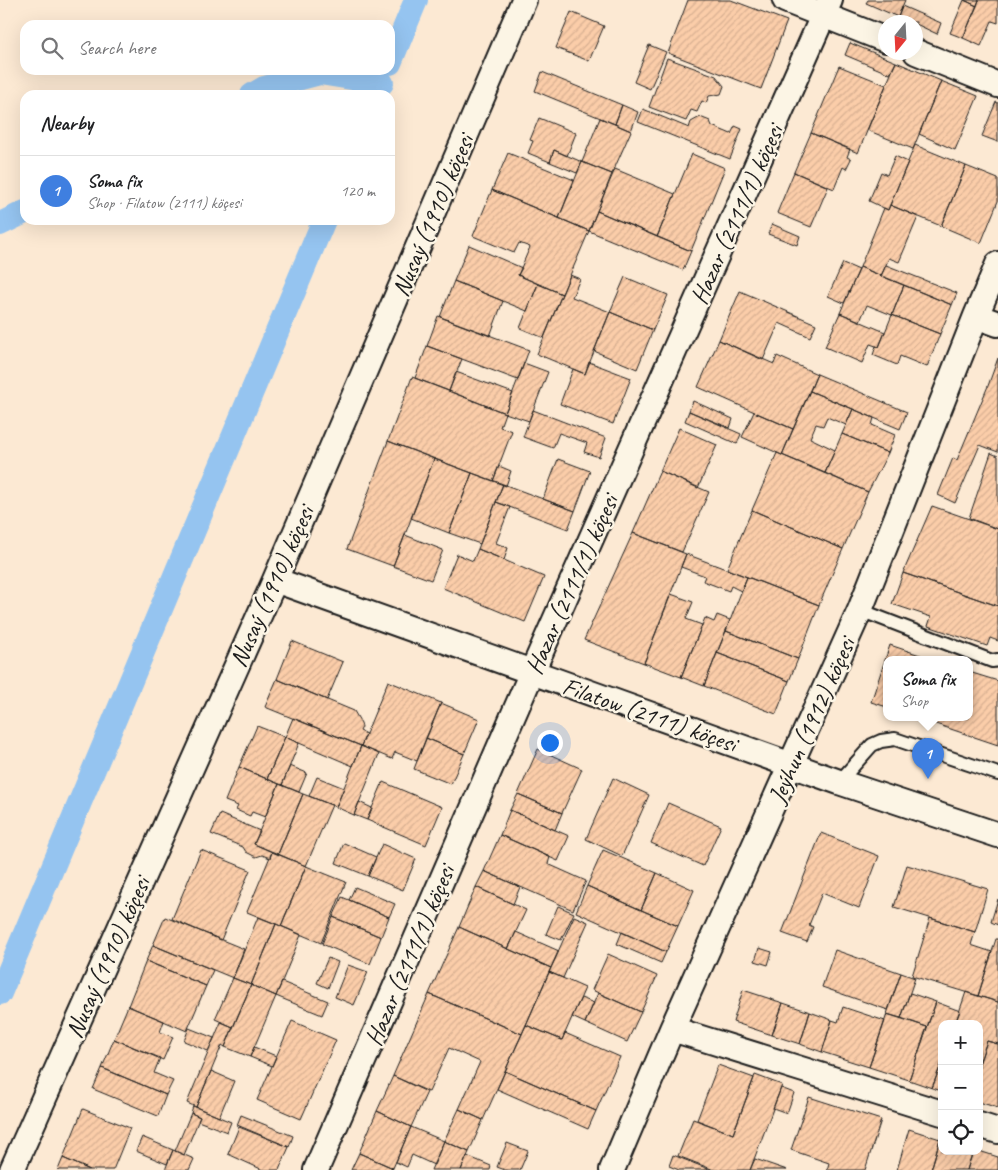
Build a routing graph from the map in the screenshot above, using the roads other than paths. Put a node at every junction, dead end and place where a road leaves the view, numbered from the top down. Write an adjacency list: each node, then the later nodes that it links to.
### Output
1 (524, 0): 10 (street, Nusaý (1910) köçesi)
2 (785, 0): 3 (street)
3 (827, 8): 4 (street); 13 (street, Hazar (2111/1) köçesi)
4 (878, 36)
5 (923, 55): 6 (street)
6 (998, 85)
7 (998, 264): 8 (street, Jeýhun (1912) köçesi)
8 (976, 316): 9 (street); 11 (street, Jeýhun (1912) köçesi)
9 (998, 324)
10 (275, 580): 13 (street, Filatow (2111) köçesi); 22 (street, Nusaý (1910) köçesi)
11 (860, 610): 12 (lane); 14 (street, Jeýhun (1912) köçesi)
12 (998, 660)
13 (532, 672): 14 (street, Filatow (2111) köçesi); 23 (street, Hazar (2111/1) köçesi)
14 (792, 764): 16 (street, Filatow (2111) köçesi); 18 (street, Jeýhun (1912) köçesi)
15 (998, 774): 16 (lane)
16 (839, 782): 17 (street, Filatow (2111) köçesi)
17 (998, 834)
18 (672, 1029): 19 (street); 24 (street, Jeýhun (1912) köçesi)
19 (938, 1112)
20 (983, 1126): 21 (street)
21 (998, 1131)
22 (12, 1170)
23 (316, 1170)
24 (612, 1170)

